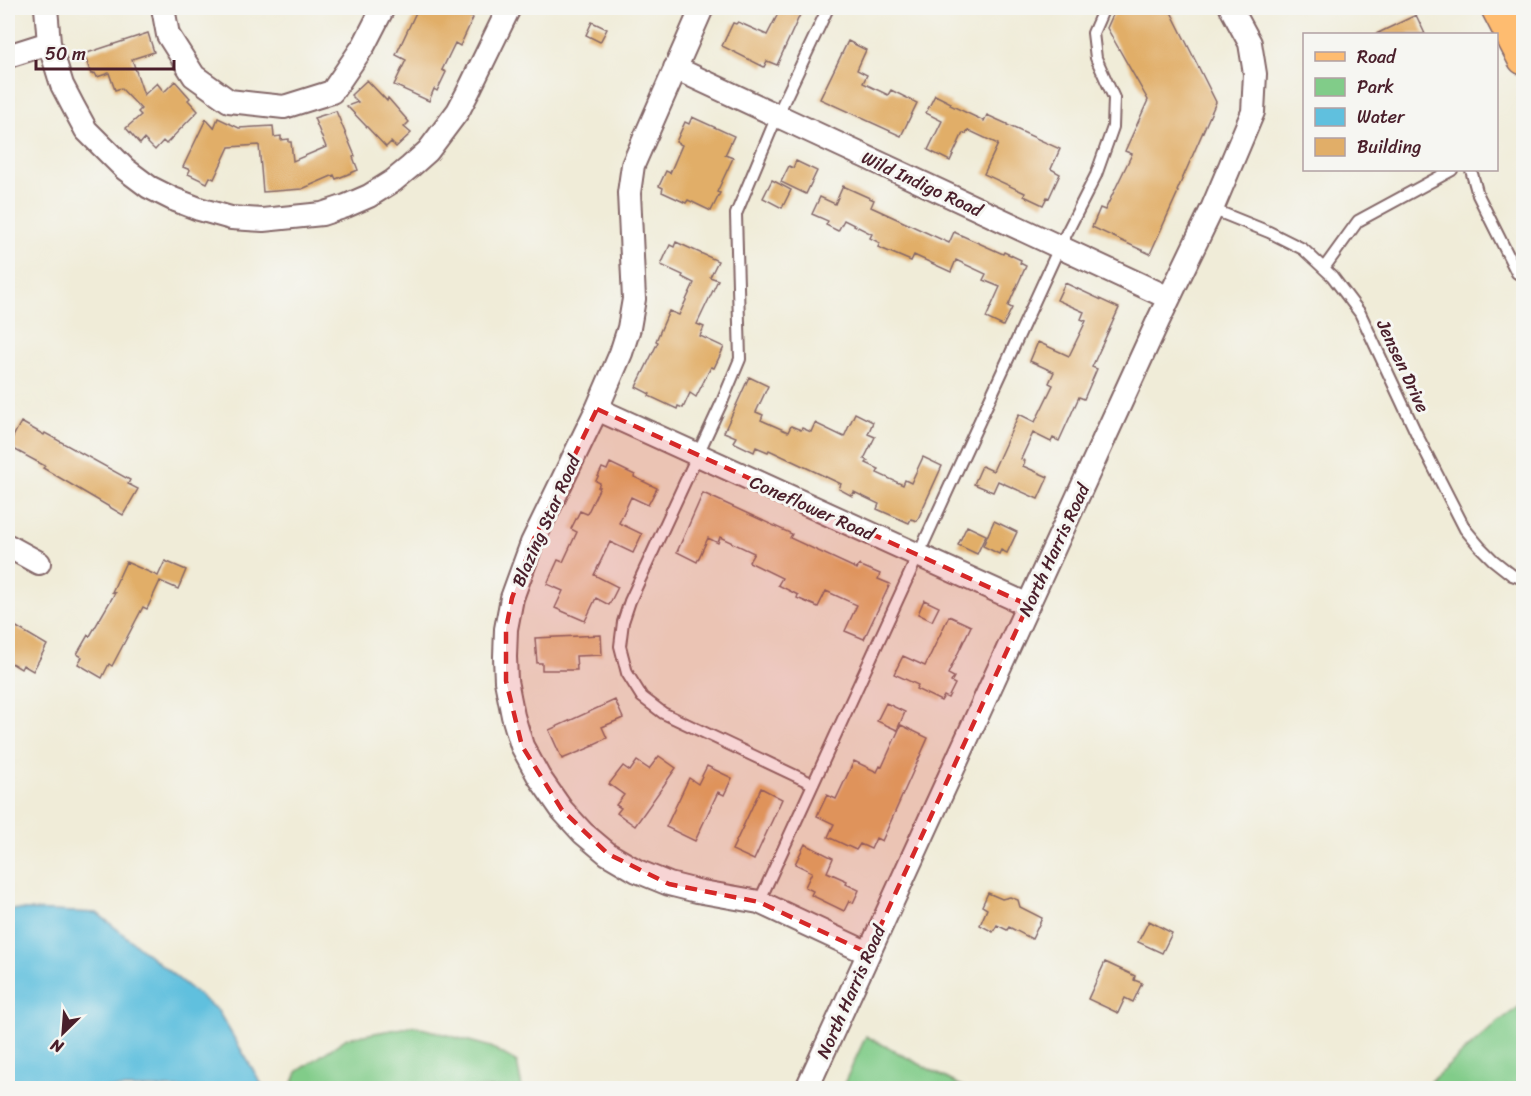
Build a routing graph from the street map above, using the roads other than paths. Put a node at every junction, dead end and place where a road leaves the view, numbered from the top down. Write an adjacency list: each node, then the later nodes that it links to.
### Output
1 (46, 8): 10 (street)
2 (163, 8): 3 (street)
3 (382, 8)
4 (509, 8): 10 (street)
5 (702, 8): 13 (street, Blazing Star Road)
6 (828, 8): 14 (lane)
7 (1104, 8): 18 (lane)
8 (1231, 8): 17 (street, North Harris Road)
9 (1498, 8): 12 (main road)
10 (49, 43): 11 (street)
11 (8, 56)
12 (1524, 58)
13 (675, 68): 14 (street, Wild Indigo Road); 22 (street, Blazing Star Road)
14 (777, 116): 18 (street, Wild Indigo Road); 23 (lane)
15 (1450, 171): 19 (lane)
16 (1471, 171): 20 (lane)
17 (1212, 209): 19 (lane, Jensen Drive); 21 (street, North Harris Road)
18 (1059, 248): 21 (street, Wild Indigo Road); 25 (lane)
19 (1324, 268): 27 (lane, Jensen Drive)
20 (1517, 273)
21 (1169, 298): 28 (street, North Harris Road)
22 (597, 409): 23 (street, Coneflower Road); 30 (street, Blazing Star Road)
23 (697, 456): 25 (street, Coneflower Road); 29 (lane)
24 (8, 546): 26 (street)
25 (919, 555): 28 (street, Coneflower Road); 29 (lane)
26 (39, 564)
27 (1524, 579)
28 (1028, 605): 31 (street, North Harris Road)
29 (813, 784): 30 (lane)
30 (759, 902): 31 (street, Blazing Star Road)
31 (868, 953): 32 (street, North Harris Road)
32 (807, 1089)

